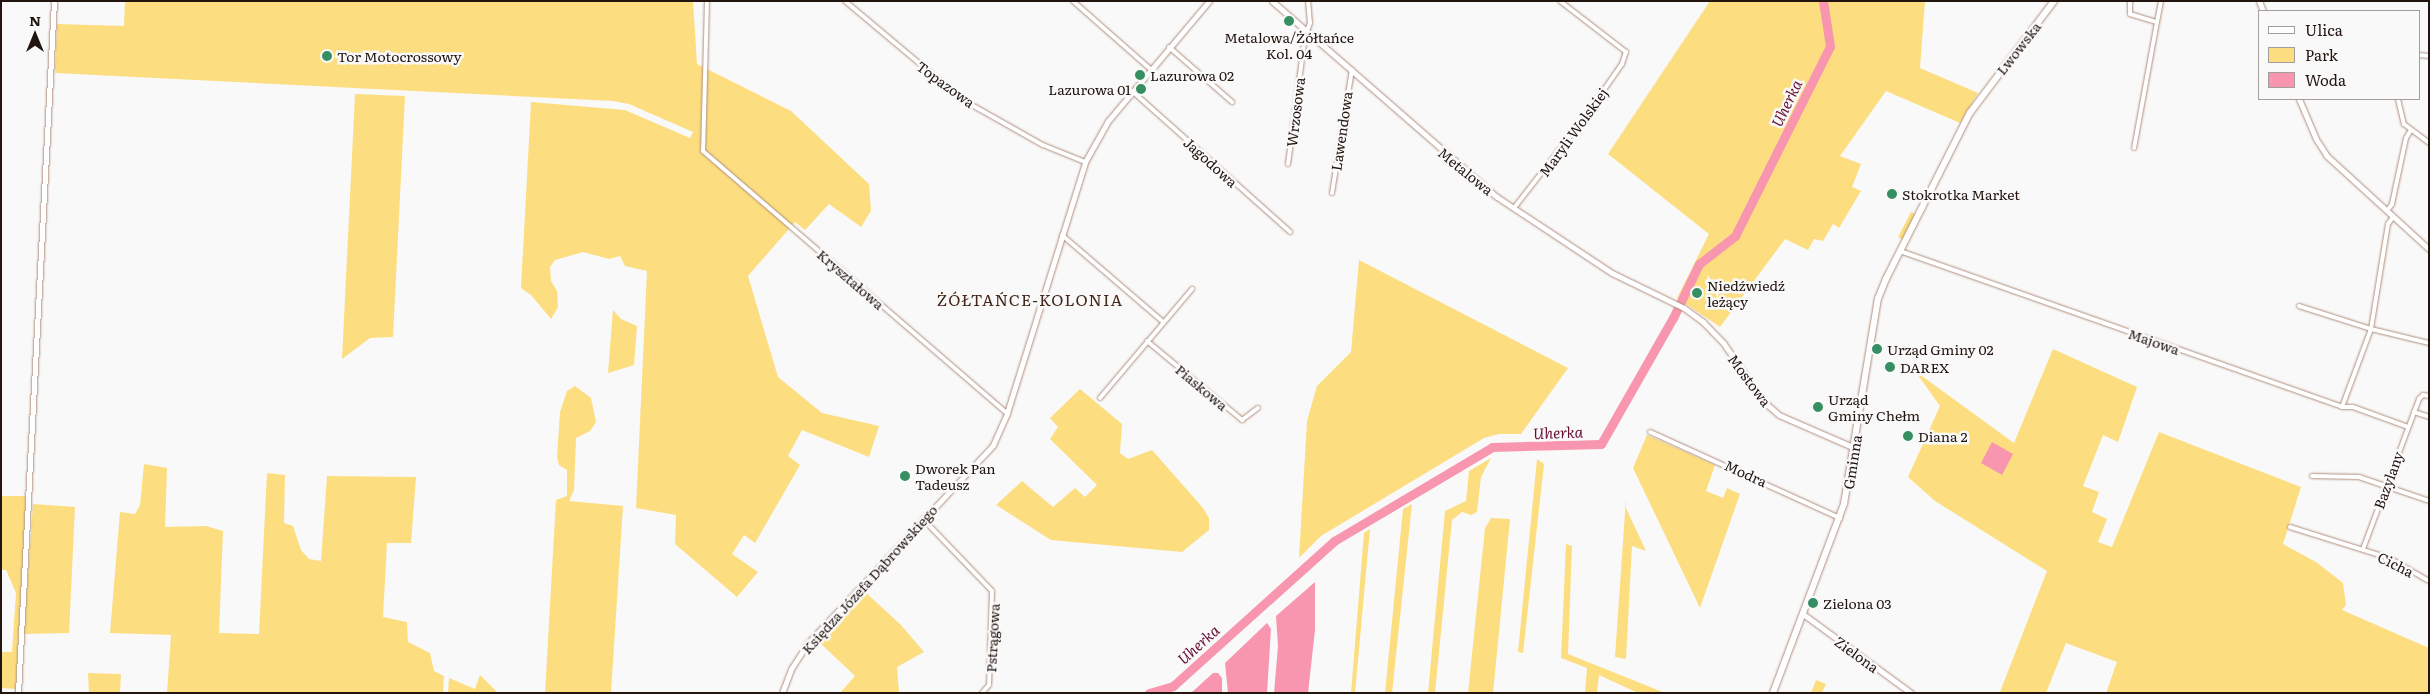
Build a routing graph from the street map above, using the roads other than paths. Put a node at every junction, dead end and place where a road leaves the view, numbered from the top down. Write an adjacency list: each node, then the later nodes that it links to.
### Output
1 (54, 1): 61 (street)
2 (707, 1): 47 (street, Kryształowa)
3 (845, 1): 25 (street, Topazowa)
4 (1073, 1): 15 (street)
5 (1209, 1): 14 (street, Księdza Józefa Dąbrowskiego)
6 (1272, 1): 13 (street, Metalowa)
7 (1308, 1): 13 (street, Wrzosowa)
8 (1560, 1): 28 (street, Maryli Wolskiej)
9 (2054, 1): 18 (main road, Lwowska)
10 (2130, 1): 12 (street)
11 (2160, 1): 12 (street)
12 (2157, 22): 24 (street)
13 (1307, 30): 16 (street, Metalowa); 26 (street, Wrzosowa)
14 (1169, 47): 15 (street, Księdza Józefa Dąbrowskiego); 21 (street)
15 (1150, 69): 17 (street, Księdza Józefa Dąbrowskiego)
16 (1352, 70): 27 (street, Lawendowa); 28 (street, Metalowa)
17 (1132, 91): 25 (street, Księdza Józefa Dąbrowskiego); 31 (street, Jagodowa)
18 (1982, 95): 34 (main road, Gminna)
19 (2299, 100): 29 (street)
20 (2398, 100): 22 (street)
21 (1232, 102)
22 (2412, 130): 23 (street); 29 (street)
23 (2429, 143)
24 (2134, 148)
25 (1085, 162): 32 (street, Księdza Józefa Dąbrowskiego)
26 (1288, 164)
27 (1332, 193)
28 (1514, 208): 37 (street, Metalowa)
29 (2387, 211): 30 (street)
30 (2393, 216): 33 (street); 39 (street)
31 (1290, 232)
32 (1060, 233): 38 (street); 47 (street, Księdza Józefa Dąbrowskiego)
33 (2429, 248)
34 (1900, 251): 44 (street, Majowa); 51 (main road, Gminna)
35 (1192, 289): 38 (street)
36 (2298, 306): 39 (street)
37 (1684, 308): 51 (street, Mostowa)
38 (1162, 322): 40 (street)
39 (2371, 329): 41 (street); 44 (street)
40 (1147, 341): 43 (street); 45 (street, Piaskowa)
41 (2429, 343)
42 (2429, 396): 46 (street)
43 (1100, 398)
44 (2342, 407): 49 (street, Majowa)
45 (1258, 408)
46 (2414, 412): 48 (street); 49 (street, Bazylany)
47 (1007, 413): 56 (street, Księdza Józefa Dąbrowskiego)
48 (2429, 417)
49 (2408, 427): 53 (street, Bazylany)
50 (1650, 432): 55 (street, Modra)
51 (1855, 448): 55 (main road, Gminna)
52 (2312, 476): 53 (street)
53 (2386, 487): 54 (street); 58 (street, Bazylany)
54 (2429, 502)
55 (1840, 518): 60 (main road, Gminna)
56 (923, 519): 62 (street, Księdza Józefa Dąbrowskiego); 63 (street, Pstrągowa)
57 (2290, 527): 58 (street, Cicha)
58 (2363, 549): 59 (street, Cicha)
59 (2429, 581)
60 (1803, 614): 64 (main road, Gminna); 65 (street, Zielona)
61 (18, 693)
62 (782, 693)
63 (982, 693)
64 (1773, 693)
65 (1911, 693)

